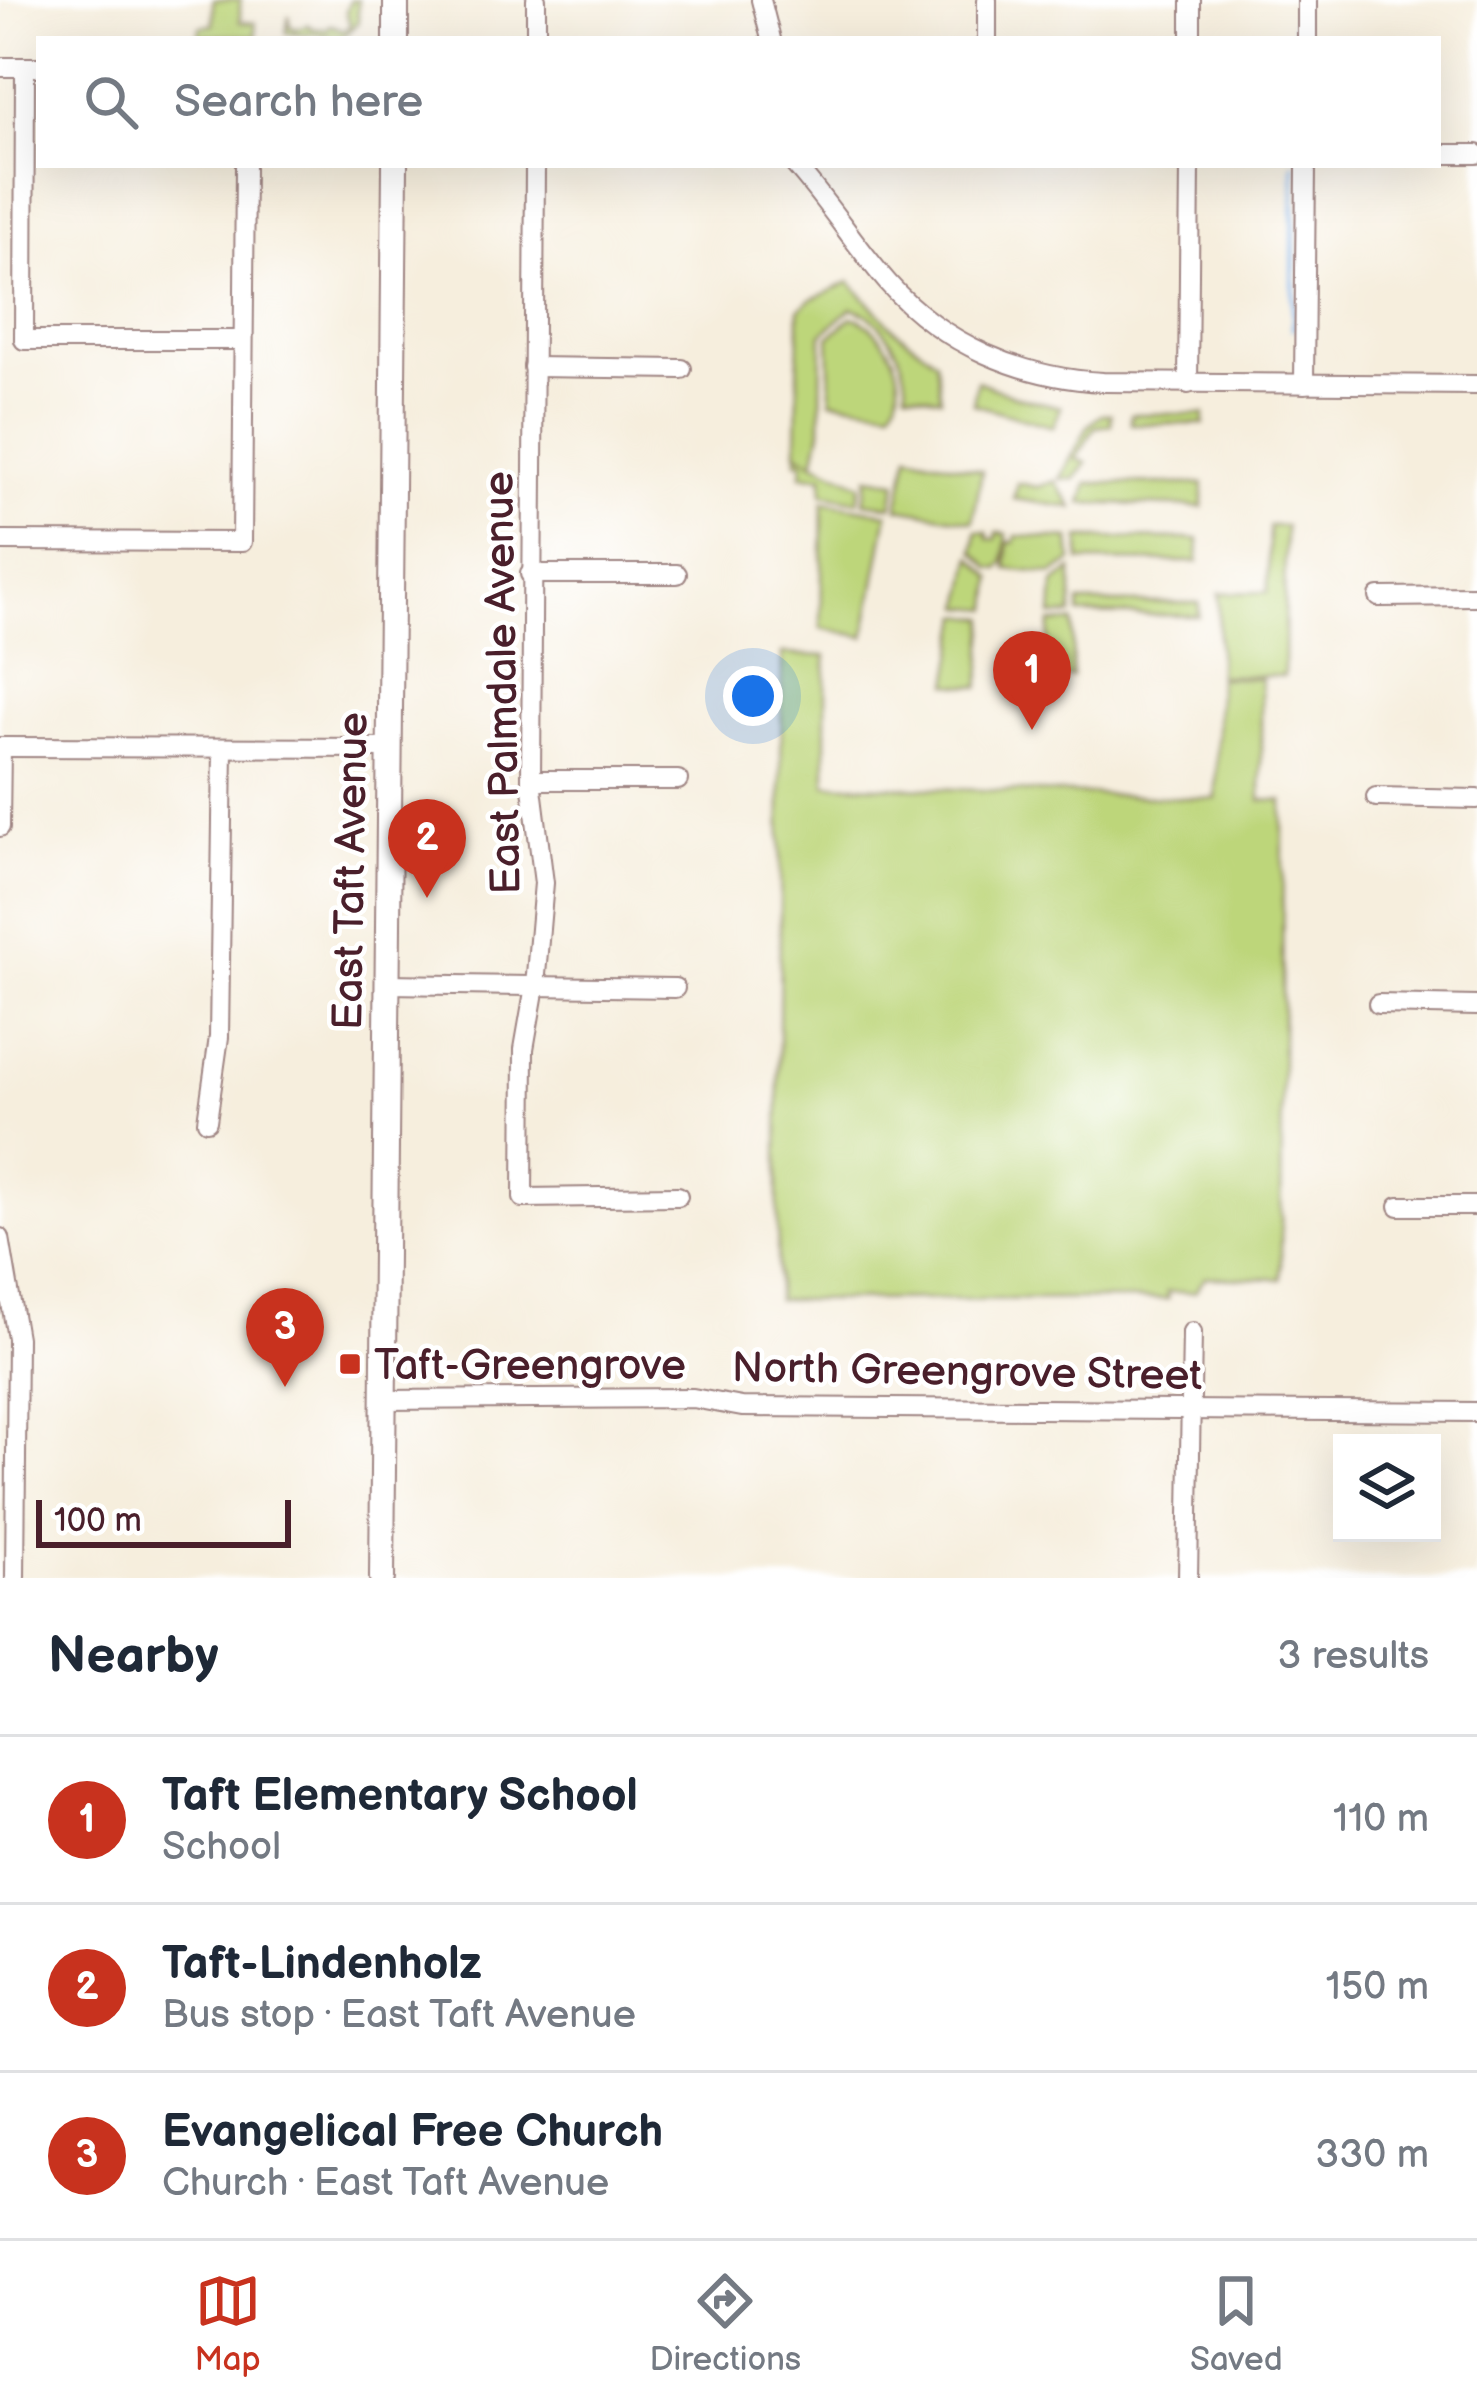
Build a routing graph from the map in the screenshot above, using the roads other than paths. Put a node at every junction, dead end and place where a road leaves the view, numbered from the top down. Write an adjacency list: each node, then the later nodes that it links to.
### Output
1 (396, 0): 7 (main road)
2 (536, 0): 8 (street)
3 (761, 0): 9 (street)
4 (987, 0): 10 (street)
5 (1191, 0): 11 (street)
6 (1307, 0): 12 (street)
7 (396, 36)
8 (536, 36)
9 (770, 36)
10 (987, 36)
11 (1191, 36)
12 (1307, 36)
13 (0, 67): 14 (street)
14 (32, 67): 23 (street)
15 (1441, 154): 16 (street)
16 (1477, 154)
17 (245, 168): 23 (street)
18 (395, 168): 36 (main road, East Taft Avenue)
19 (535, 168): 24 (street, East Palmdale Avenue)
20 (796, 168): 26 (street)
21 (1190, 168): 26 (street)
22 (1306, 168): 27 (street)
23 (243, 340): 29 (street)
24 (533, 368): 25 (street); 30 (street, East Palmdale Avenue)
25 (682, 369)
26 (1188, 383): 27 (street)
27 (1304, 384): 28 (street)
28 (1477, 385)
29 (0, 541)
30 (530, 574): 31 (street); 37 (street, East Palmdale Avenue)
31 (676, 574)
32 (1477, 596): 33 (street)
33 (1379, 597)
34 (0, 748): 35 (street); 41 (street)
35 (223, 748): 36 (street); 47 (street)
36 (389, 748): 42 (main road, East Taft Avenue)
37 (531, 780): 38 (street); 43 (street, East Palmdale Avenue)
38 (678, 780)
39 (1376, 797): 40 (street)
40 (1477, 799)
41 (0, 827)
42 (387, 984): 43 (street); 53 (main road, East Taft Avenue)
43 (535, 986): 44 (street); 48 (street, East Palmdale Avenue)
44 (675, 988)
45 (1378, 1004): 46 (street)
46 (1477, 1006)
47 (207, 1121)
48 (678, 1196)
49 (1399, 1206): 50 (street)
50 (1477, 1206)
51 (0, 1238): 56 (street)
52 (1192, 1332): 54 (street)
53 (383, 1400): 54 (street, North Greengrove Street); 57 (main road, East Taft Avenue)
54 (1191, 1410): 55 (street, North Greengrove Street); 58 (street)
55 (1477, 1412)
56 (15, 1578)
57 (382, 1578)
58 (1188, 1578)

